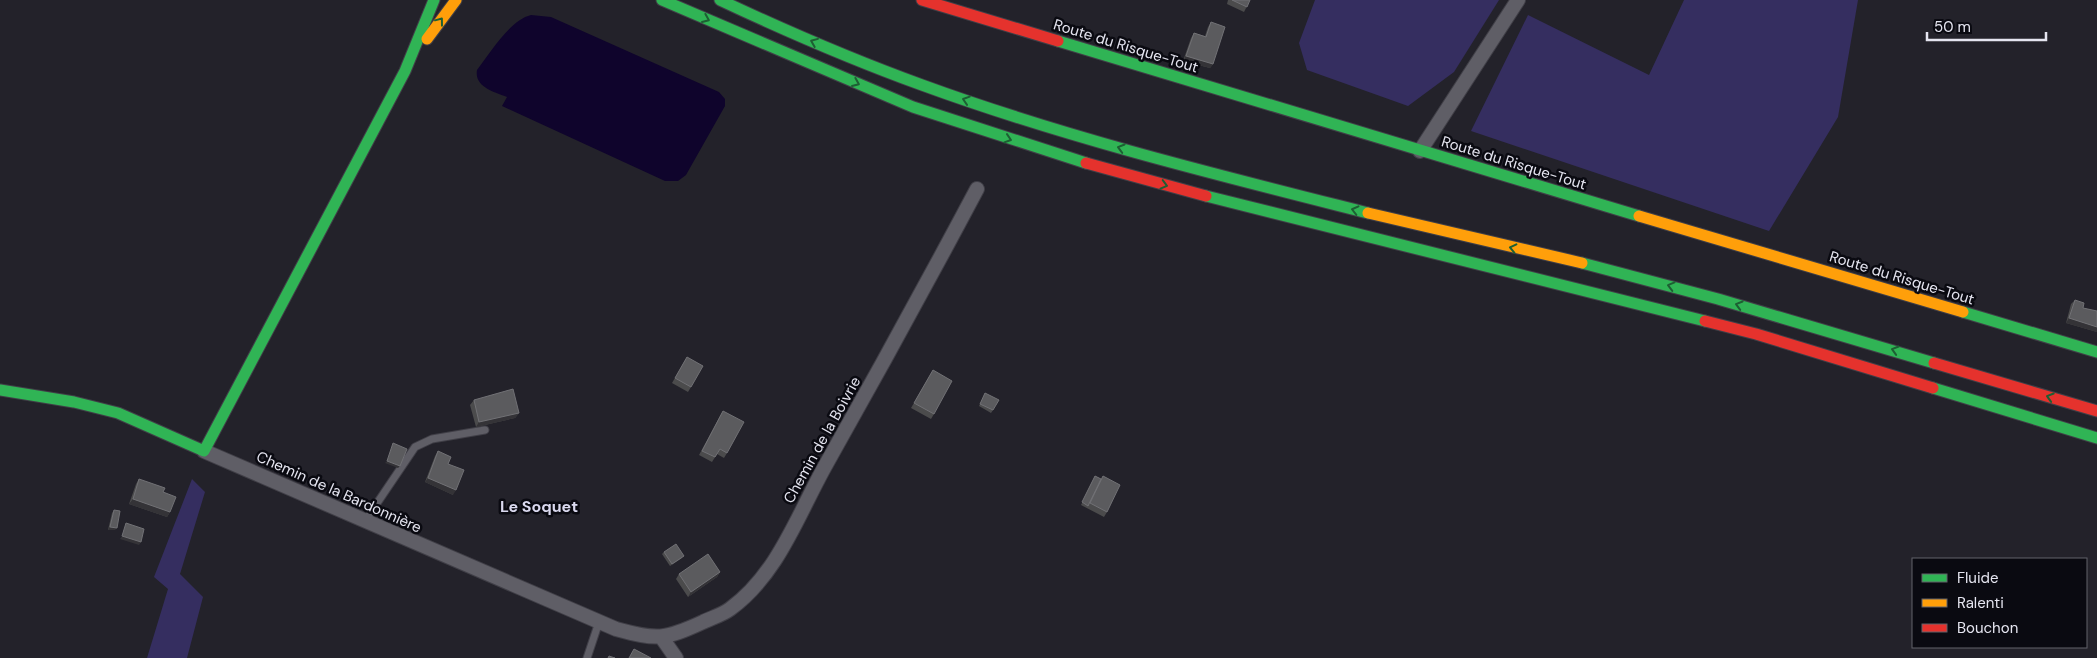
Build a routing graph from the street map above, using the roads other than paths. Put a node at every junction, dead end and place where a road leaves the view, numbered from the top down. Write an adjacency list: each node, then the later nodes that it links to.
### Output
1 (434, 0): 7 (main road)
2 (456, 0): 7 (main road, one-way to 2)
3 (662, 0): 14 (main road, one-way to 14)
4 (720, 0): 12 (main road, one-way to 4)
5 (922, 0): 8 (main road, Route du Risque-Tout)
6 (1518, 0): 8 (street)
7 (405, 71): 15 (main road)
8 (1420, 151): 10 (main road, Route du Risque-Tout)
9 (977, 189): 18 (street, Chemin de la Boivrie)
10 (2097, 352)
11 (0, 390): 15 (main road, Chemin de la Bardonnière)
12 (2097, 411)
13 (484, 430): 16 (lane)
14 (2097, 438)
15 (204, 451): 16 (street, Chemin de la Bardonnière)
16 (365, 521): 17 (street, Chemin de la Bardonnière)
17 (599, 622): 18 (street, Chemin de la Bardonnière); 19 (lane)
18 (662, 638): 20 (street)
19 (587, 658)
20 (676, 658)

